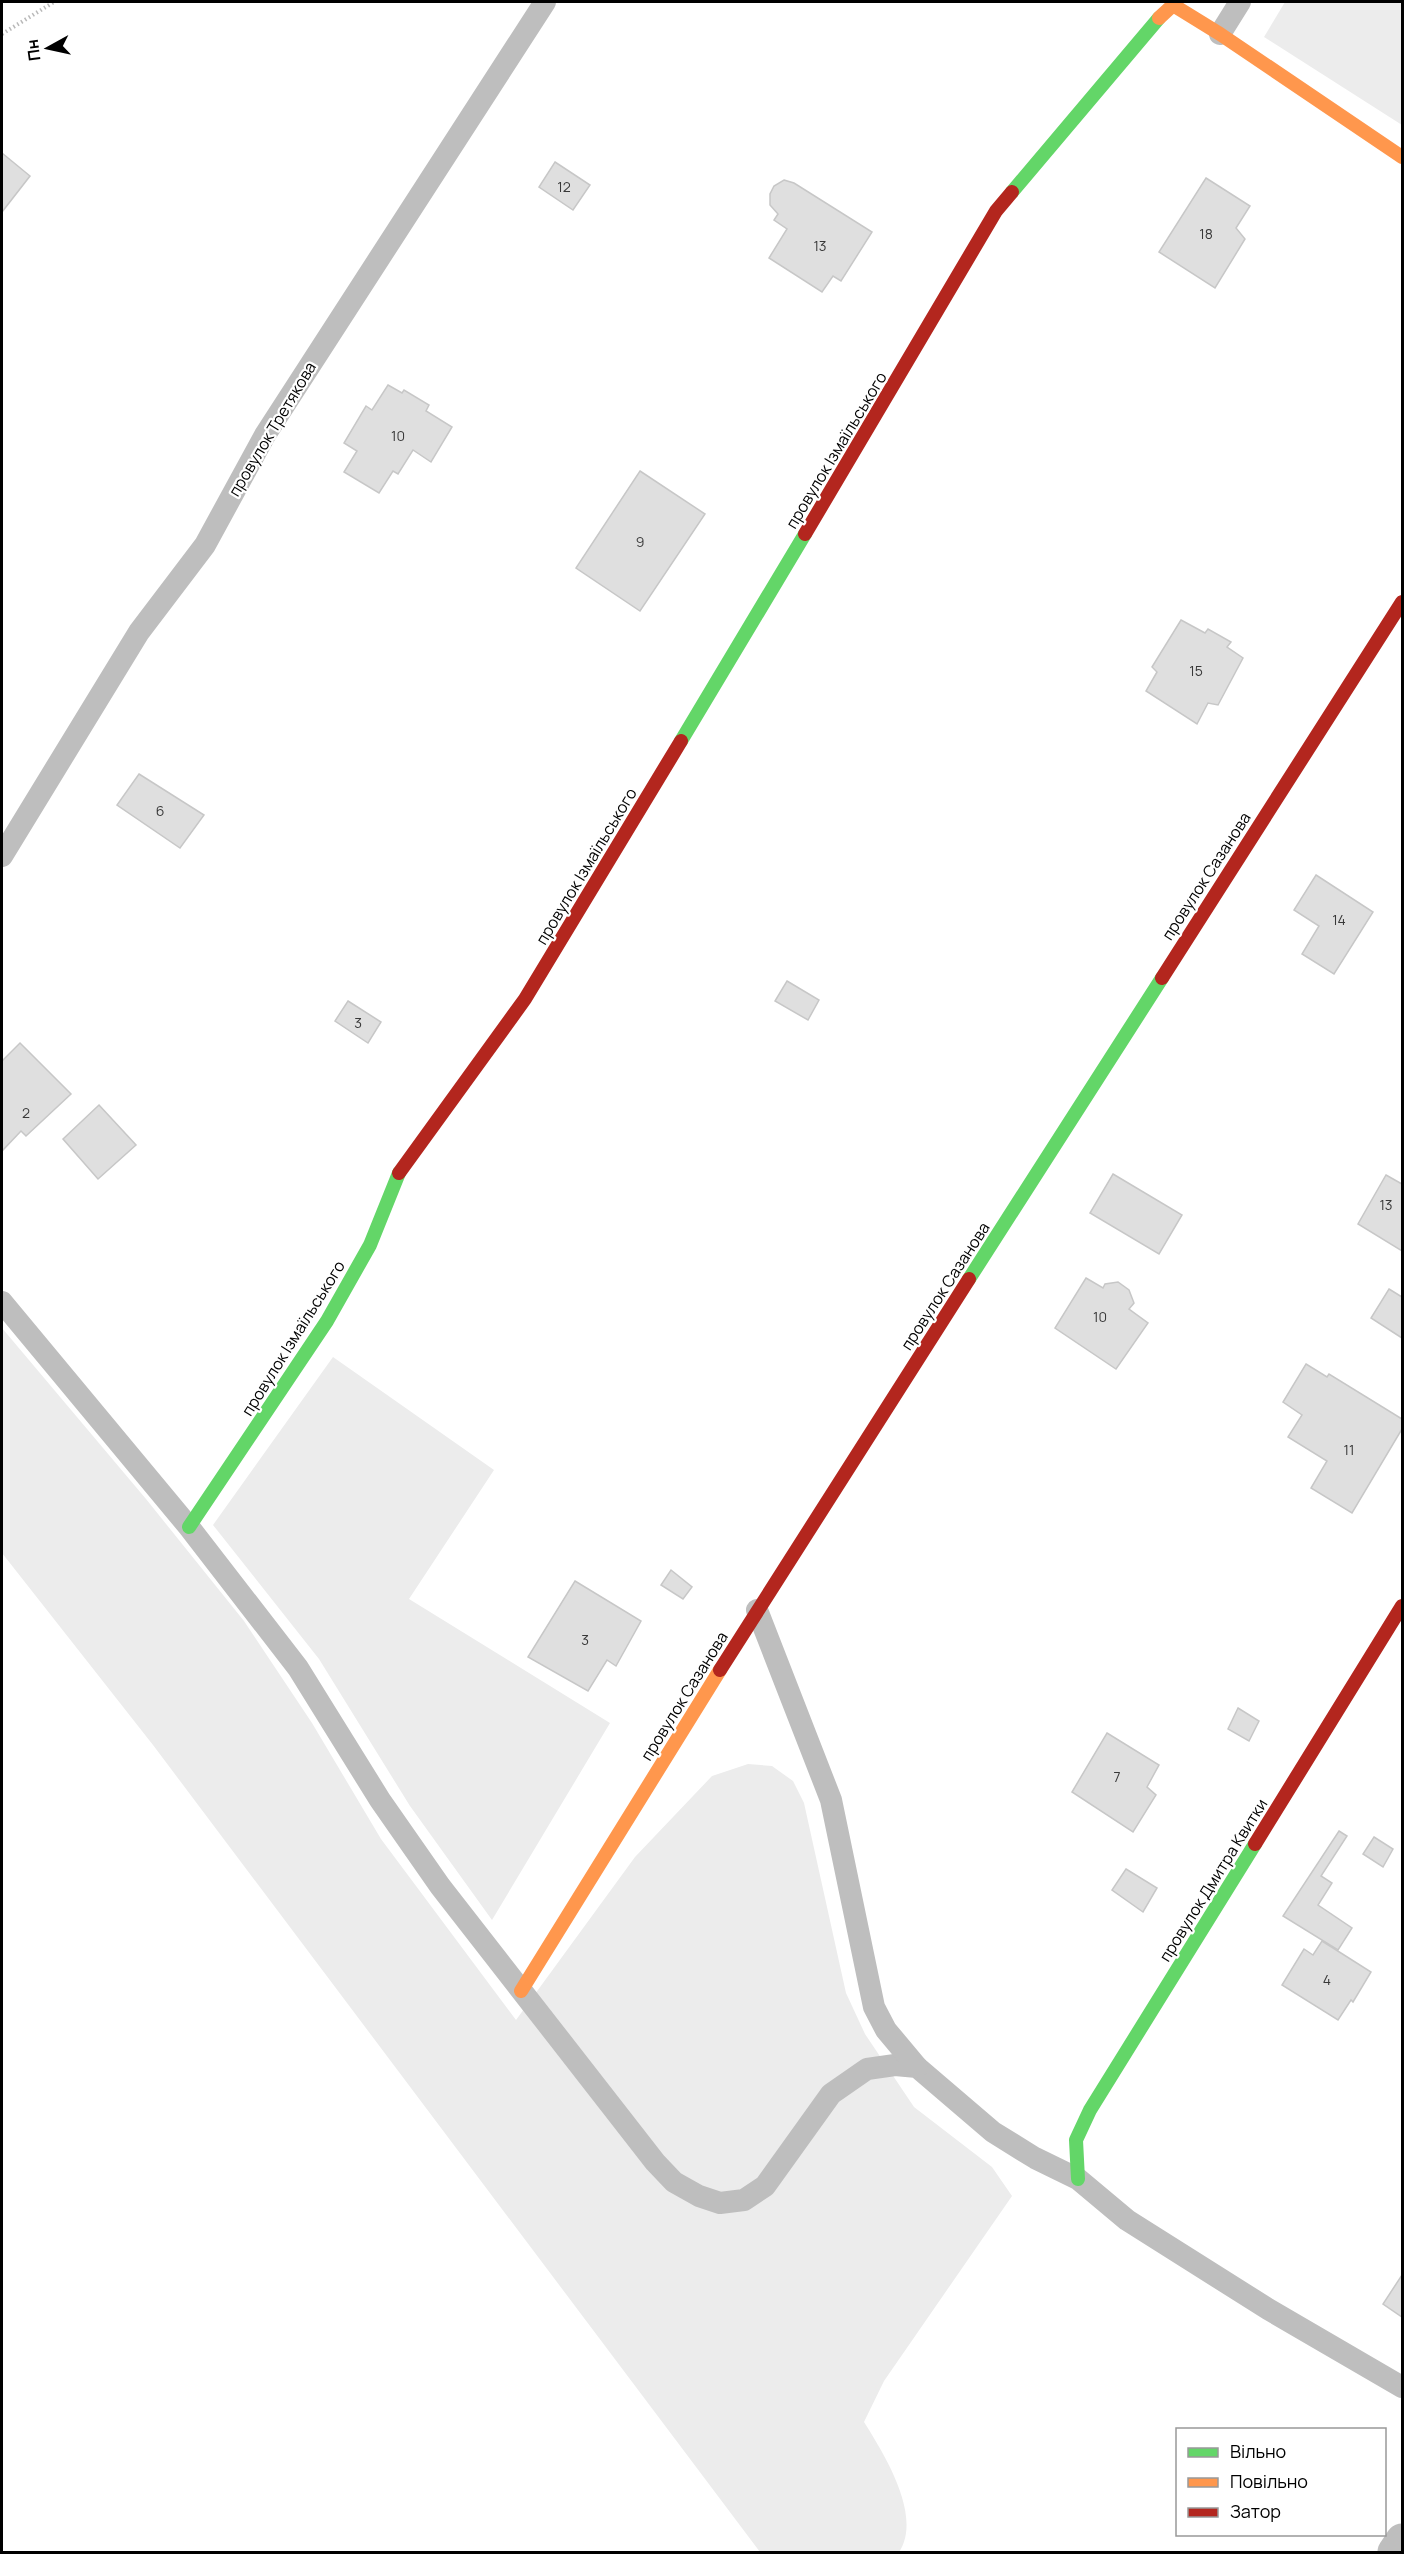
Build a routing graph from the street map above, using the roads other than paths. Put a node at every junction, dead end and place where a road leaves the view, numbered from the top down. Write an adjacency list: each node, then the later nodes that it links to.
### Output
1 (545, 2): 7 (lane, провулок Третякова)
2 (1240, 2): 4 (lane)
3 (1170, 3): 4 (street); 9 (street, провулок Ізмаїльського)
4 (1220, 34): 5 (street)
5 (1402, 157)
6 (1402, 602): 11 (street, провулок Сазанова)
7 (2, 856)
8 (2, 1302): 9 (lane)
9 (189, 1527): 12 (lane)
10 (1402, 1606): 14 (street, провулок Дмитра Квитки)
11 (757, 1610): 12 (street, провулок Сазанова); 13 (lane)
12 (521, 1991): 13 (lane)
13 (917, 2067): 14 (lane)
14 (1078, 2179): 15 (lane)
15 (1402, 2387)
16 (1402, 2540): 17 (street)
17 (1394, 2553)

